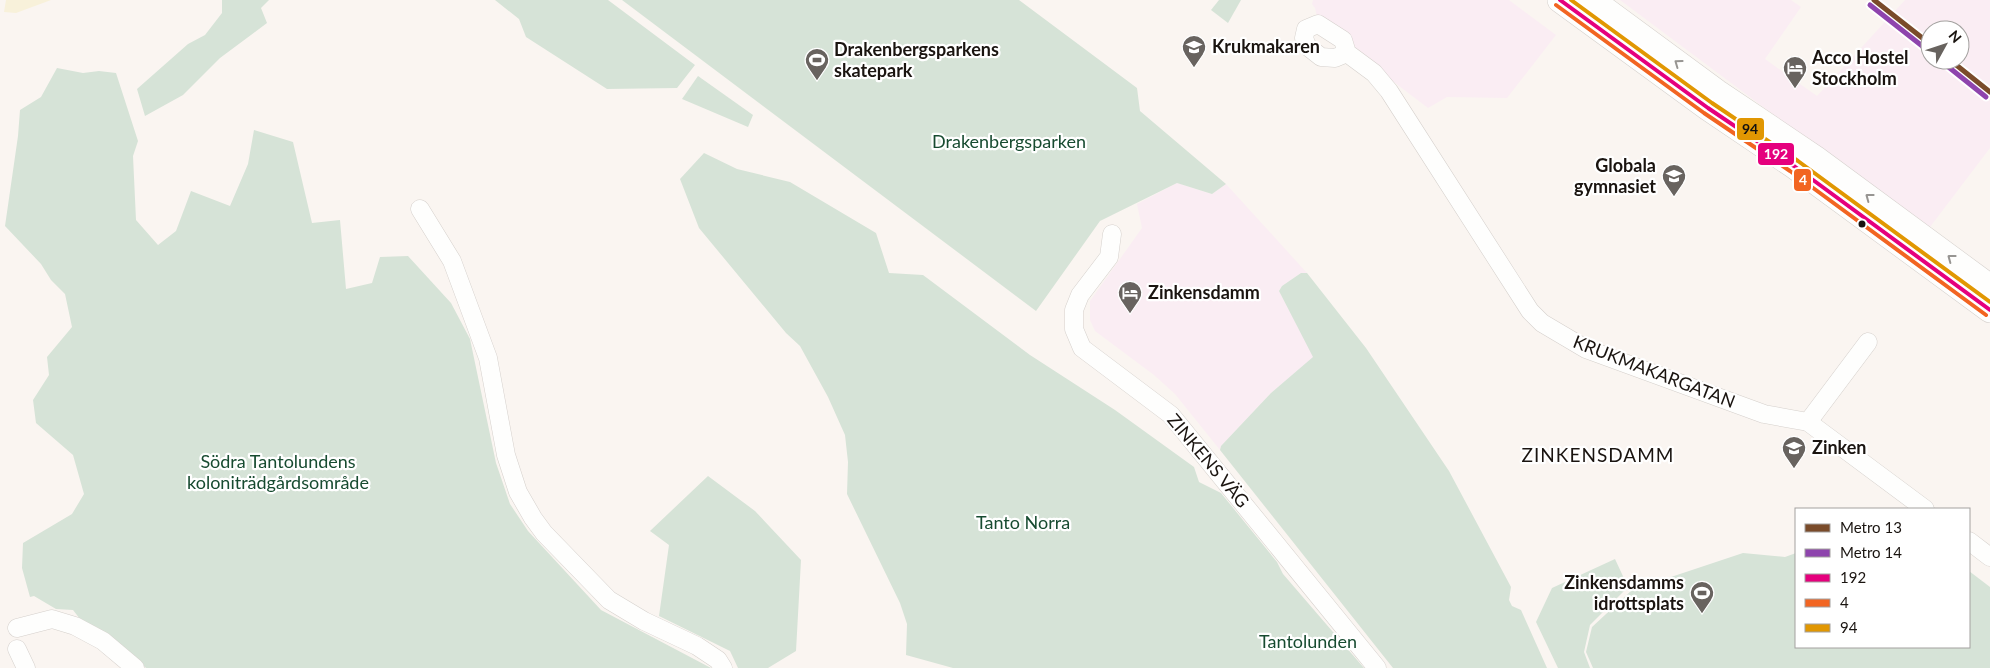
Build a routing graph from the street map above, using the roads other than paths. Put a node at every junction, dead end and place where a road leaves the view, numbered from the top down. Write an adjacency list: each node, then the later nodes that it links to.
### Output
1 (1560, 0): 7 (main road)
2 (1592, 0): 6 (main road, one-way to 2)
3 (1347, 53): 9 (street, KRUKMAKARGATAN)
4 (420, 209): 17 (street)
5 (1112, 234): 18 (street, ZINKENS VÄG)
6 (1990, 287)
7 (1990, 310)
8 (1868, 342): 9 (street)
9 (1808, 422): 10 (street, KRUKMAKARGATAN)
10 (1924, 508)
11 (1970, 542): 12 (street)
12 (1990, 557)
13 (17, 628): 16 (street)
14 (17, 649): 15 (street)
15 (26, 668)
16 (135, 668)
17 (723, 668)
18 (1377, 668)

